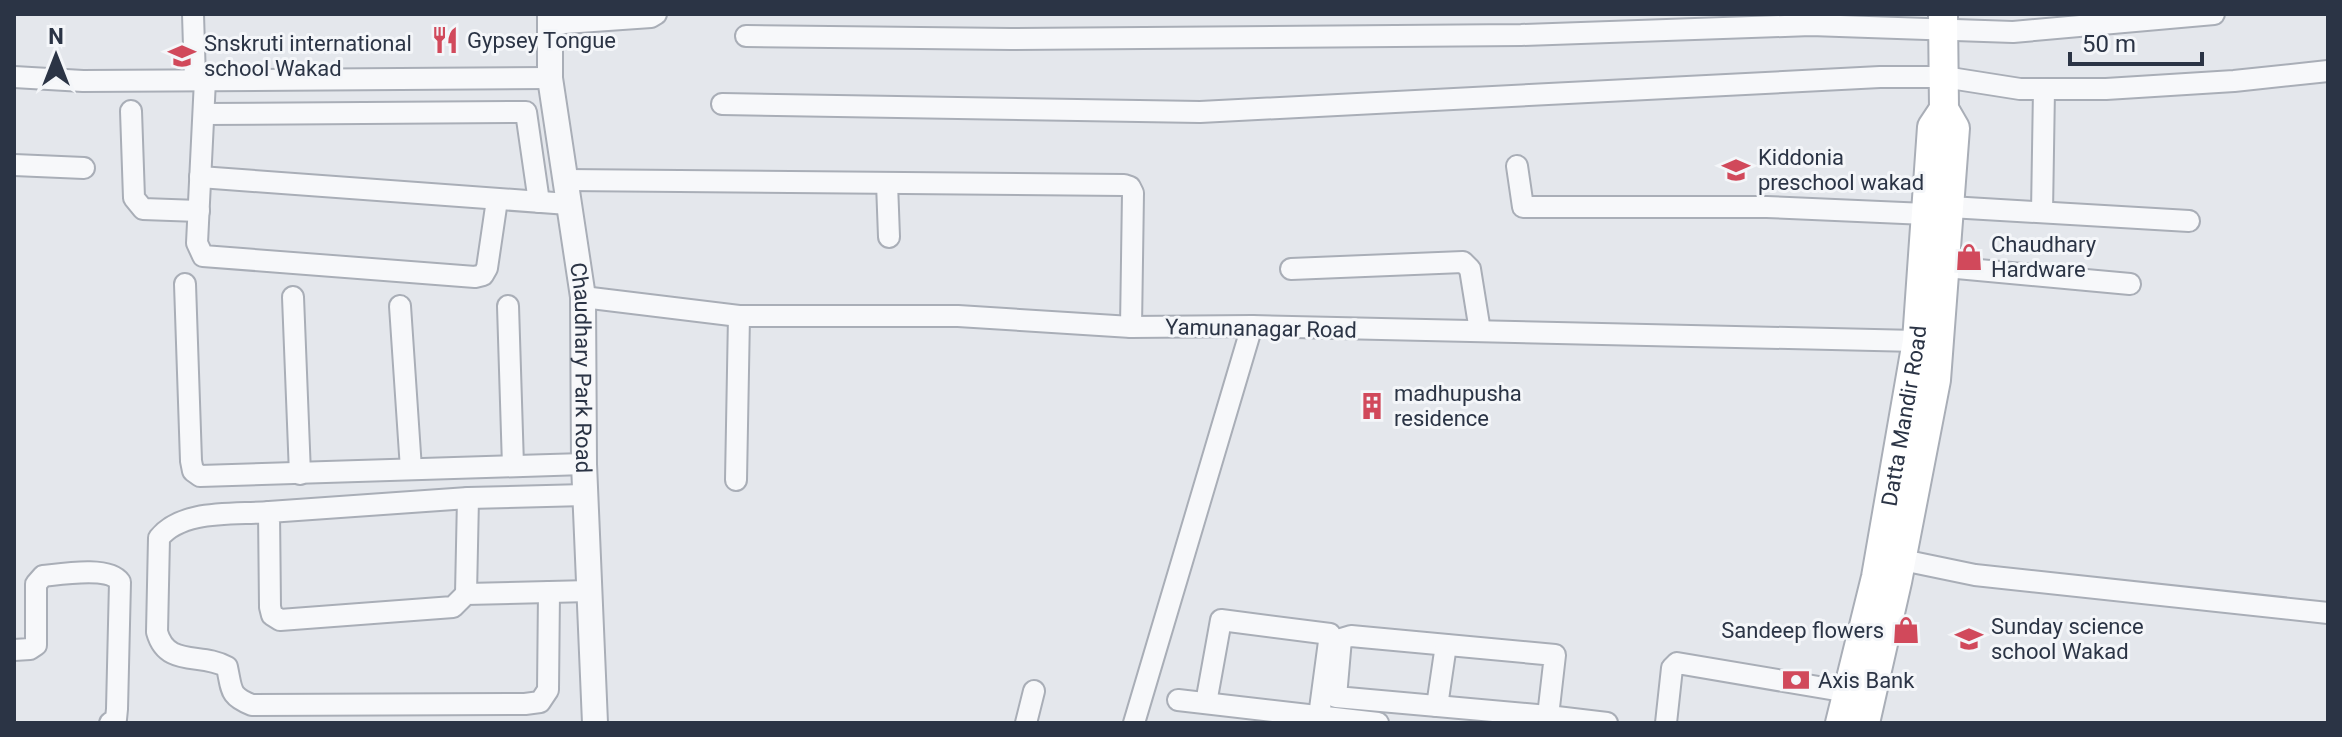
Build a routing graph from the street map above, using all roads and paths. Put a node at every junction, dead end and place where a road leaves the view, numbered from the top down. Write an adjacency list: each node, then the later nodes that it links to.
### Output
1 (193, 14): 11 (street)
2 (656, 14): 4 (street)
3 (2214, 14): 5 (street)
4 (550, 19): 10 (street, Chaudhary Park Road)
5 (1944, 23): 6 (street); 9 (main road, Datta Mandir Road)
6 (746, 36)
7 (2328, 71): 12 (street)
8 (14, 77): 11 (street)
9 (1944, 77): 12 (street); 13 (street); 24 (main road, Datta Mandir Road)
10 (550, 78): 11 (street); 21 (street, Chaudhary Park Road)
11 (200, 80): 15 (street)
12 (2044, 89): 26 (street)
13 (722, 104)
14 (131, 111): 25 (street)
15 (204, 114): 19 (street); 23 (street)
16 (14, 165): 18 (street)
17 (1517, 166): 24 (street)
18 (84, 168)
19 (200, 177): 22 (street); 25 (street)
20 (887, 183): 21 (street); 28 (street); 39 (street)
21 (567, 192): 23 (street); 34 (street, Chaudhary Park Road)
22 (497, 200): 23 (street); 25 (street)
23 (539, 202)
24 (1938, 210): 26 (street); 29 (main road, Datta Mandir Road); 41 (main road, Datta Mandir Road)
25 (199, 211)
26 (2042, 212): 27 (street)
27 (2189, 221)
28 (889, 237)
29 (1946, 267): 32 (street); 41 (main road, Datta Mandir Road)
30 (1291, 269): 40 (street)
31 (185, 284): 45 (street)
32 (2130, 284)
33 (293, 297): 45 (street)
34 (583, 297): 37 (street, Yamunanagar Road); 42 (street, Chaudhary Park Road)
35 (400, 306): 44 (street)
36 (508, 306): 43 (street)
37 (739, 316): 39 (street, Yamunanagar Road); 46 (street)
38 (1252, 326): 39 (street, Yamunanagar Road); 40 (street, Yamunanagar Road); 67 (street)
39 (1131, 327)
40 (1480, 331): 41 (street, Yamunanagar Road)
41 (1929, 344): 50 (main road, Datta Mandir Road)
42 (584, 464): 43 (street); 47 (street, Chaudhary Park Road)
43 (513, 466): 44 (street)
44 (411, 469): 45 (street)
45 (300, 474)
46 (736, 480)
47 (585, 495): 48 (street); 51 (street, Chaudhary Park Road)
48 (468, 498): 49 (street); 53 (street)
49 (269, 512): 52 (street); 53 (street)
50 (1891, 558): 54 (street); 58 (main road, Datta Mandir Road); 72 (main road, Datta Mandir Road)
51 (590, 591): 52 (street); 65 (street, Chaudhary Park Road)
52 (549, 592): 53 (street)
53 (466, 594)
54 (2328, 613)
55 (1446, 645): 61 (street); 61 (street); 63 (street)
56 (14, 650): 64 (street)
57 (1034, 691): 66 (street)
58 (1848, 692): 70 (street); 71 (main road, Datta Mandir Road)
59 (1178, 700): 60 (street)
60 (1206, 703): 62 (street); 62 (street)
61 (1437, 706): 63 (street)
62 (1319, 716): 68 (street)
63 (1548, 720): 69 (street)
64 (110, 723)
65 (595, 723)
66 (1026, 723)
67 (1134, 723)
68 (1378, 723)
69 (1607, 723)
70 (1666, 723)
71 (1840, 723)
72 (1865, 723)

